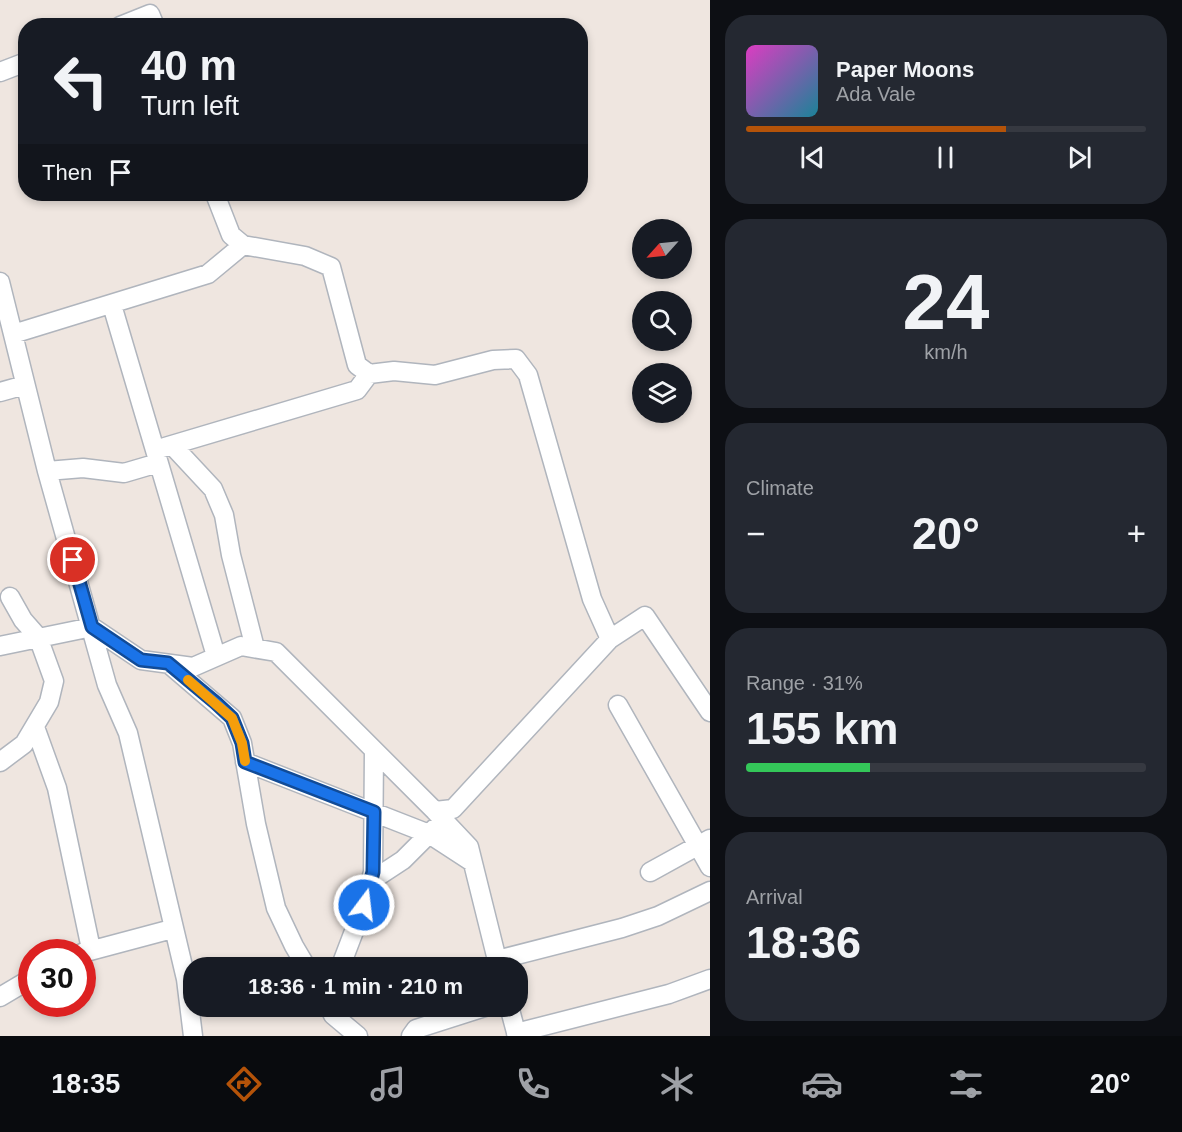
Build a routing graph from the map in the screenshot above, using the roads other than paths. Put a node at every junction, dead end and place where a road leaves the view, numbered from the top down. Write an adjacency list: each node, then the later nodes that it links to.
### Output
1 (140, 18): 2 (street)
2 (152, 18)
3 (18, 65): 4 (street)
4 (0, 72)
5 (218, 201): 6 (street)
6 (243, 244): 8 (street); 10 (street)
7 (0, 282): 9 (street)
8 (112, 305): 9 (street); 13 (street)
9 (13, 334): 11 (street)
10 (369, 374): 13 (street); 18 (street)
11 (25, 385): 12 (street); 14 (street)
12 (0, 392)
13 (162, 452): 14 (street); 20 (street); 21 (street)
14 (47, 471): 16 (street)
15 (10, 597): 17 (street)
16 (92, 627): 17 (street); 22 (street); 38 (street)
17 (38, 637): 19 (street); 25 (street)
18 (610, 639): 24 (street); 30 (street)
19 (0, 646)
20 (255, 648): 21 (street); 26 (street)
21 (216, 656): 22 (street)
22 (168, 663): 28 (street)
23 (618, 705): 32 (street)
24 (710, 712)
25 (35, 727): 27 (street); 39 (street)
26 (374, 750): 29 (street); 30 (street)
27 (0, 762)
28 (245, 762): 29 (street); 41 (street)
29 (374, 812): 31 (street); 36 (street)
30 (444, 813): 31 (street); 33 (street)
31 (429, 834): 33 (street); 36 (street)
32 (704, 842): 34 (street); 35 (street)
33 (472, 862): 43 (street)
34 (710, 867)
35 (650, 872)
36 (371, 880): 42 (street)
37 (710, 891): 44 (street)
38 (172, 928): 40 (street); 53 (street)
39 (85, 939)
40 (96, 949)
41 (300, 957)
42 (344, 957)
43 (496, 957)
44 (522, 957)
45 (710, 979): 52 (street)
46 (18, 986): 47 (street)
47 (0, 997)
48 (333, 1017): 54 (street)
49 (340, 1017): 55 (street)
50 (454, 1017): 56 (street)
51 (512, 1017): 52 (street)
52 (516, 1034)
53 (193, 1036)
54 (334, 1036)
55 (358, 1036)
56 (411, 1036)

